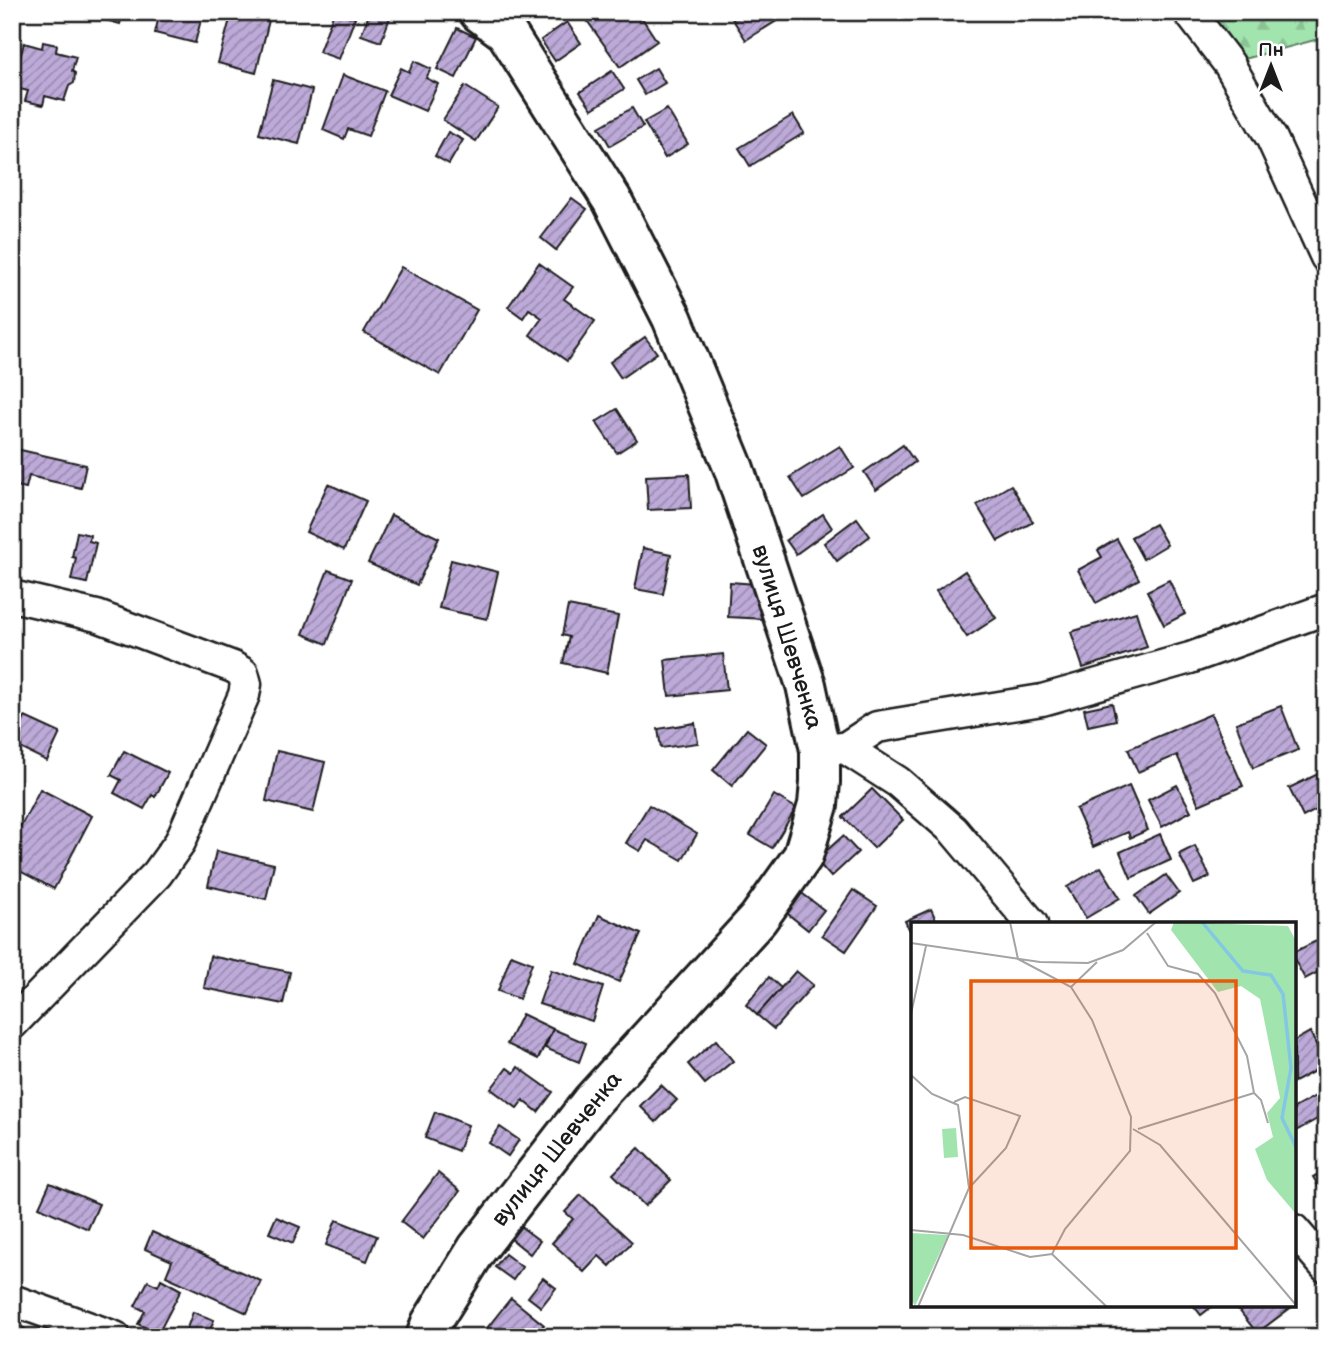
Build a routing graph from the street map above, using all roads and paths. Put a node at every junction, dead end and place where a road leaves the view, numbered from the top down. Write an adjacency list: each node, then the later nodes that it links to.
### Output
1 (1189, 12): 3 (street)
2 (504, 19): 6 (street, вулиця Шевченка)
3 (1326, 257)
4 (12, 596): 8 (street)
5 (1326, 610): 6 (street)
6 (832, 749): 7 (street); 13 (street, вулиця Шевченка)
7 (1030, 922)
8 (12, 1024)
9 (1296, 1232): 10 (street)
10 (1326, 1267)
11 (12, 1300): 12 (street)
12 (115, 1337)
13 (426, 1337)

